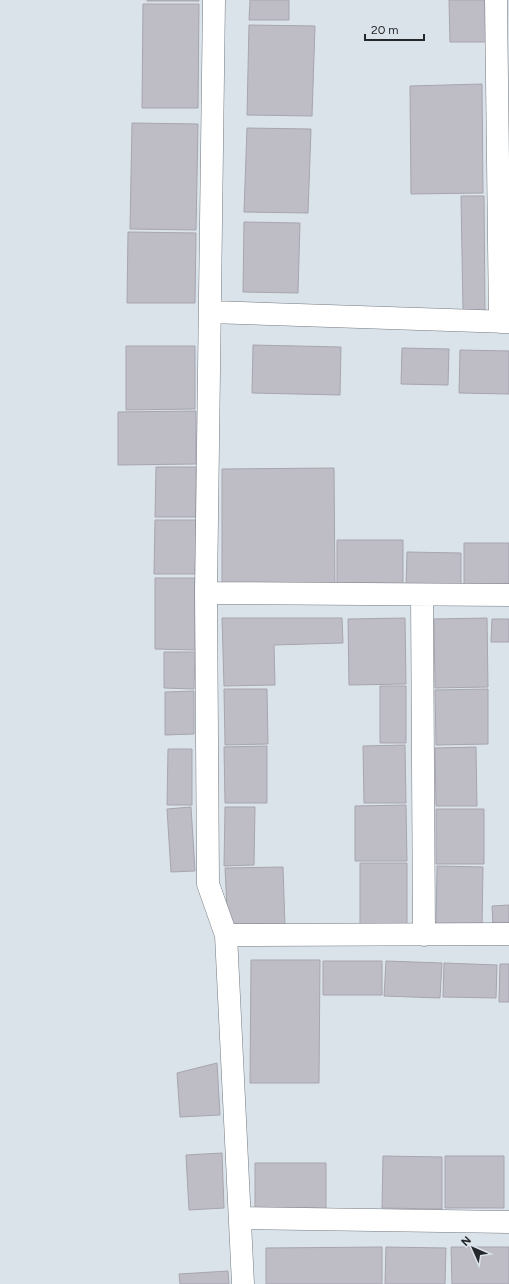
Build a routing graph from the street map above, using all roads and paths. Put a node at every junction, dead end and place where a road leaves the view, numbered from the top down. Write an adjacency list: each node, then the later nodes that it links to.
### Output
1 (214, 0): 3 (street)
2 (496, 0): 4 (street)
3 (210, 312): 4 (street); 5 (street)
4 (505, 322)
5 (206, 593): 6 (street); 10 (street)
6 (422, 595): 7 (street); 9 (street)
7 (509, 595)
8 (509, 934): 9 (street)
9 (424, 935): 10 (street)
10 (226, 936): 11 (street)
11 (240, 1218): 12 (street); 13 (street)
12 (509, 1222)
13 (243, 1284)

